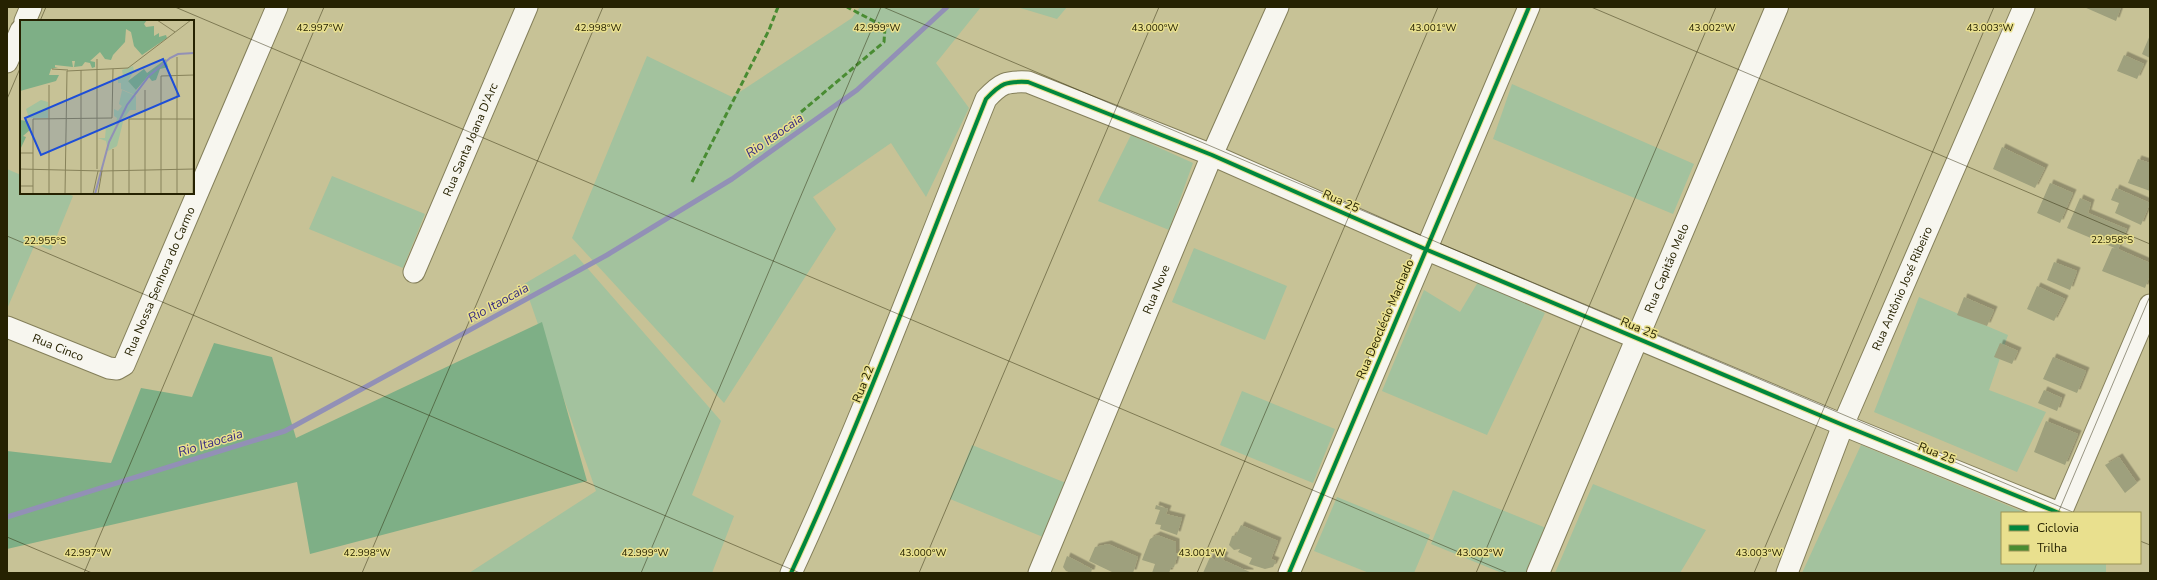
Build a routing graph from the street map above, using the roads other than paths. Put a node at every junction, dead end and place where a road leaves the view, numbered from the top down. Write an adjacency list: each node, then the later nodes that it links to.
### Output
1 (31, 7): 8 (street)
2 (277, 7): 18 (street, Rua Nossa Senhora do Carmo)
3 (527, 7): 14 (street, Rua Santa Joana D'Arc)
4 (1278, 7): 11 (street, Rua Nove)
5 (1529, 7): 13 (street, Rua Deoclécio Machado)
6 (1777, 7): 17 (main road, Rua Capitão Melo)
7 (2024, 7): 19 (street, Rua Antônio José Ribeiro)
8 (25, 20)
9 (20, 32): 10 (street)
10 (7, 62)
11 (1212, 155): 12 (street, Rua 25); 13 (street, Rua 25); 23 (street, Rua Nove)
12 (945, 200): 22 (street, Rua 22)
13 (1425, 249): 17 (street, Rua 25); 24 (street, Rua Deoclécio Machado)
14 (414, 272)
15 (2150, 305): 21 (street)
16 (7, 327): 18 (street, Rua Cinco)
17 (1638, 338): 19 (street, Rua 25); 25 (main road, Rua Capitão Melo)
18 (109, 368)
19 (1843, 425): 20 (street, Rua 25); 26 (street, Rua Antônio José Ribeiro)
20 (2058, 512)
21 (2060, 512)
22 (791, 573)
23 (1039, 573)
24 (1289, 573)
25 (1538, 573)
26 (1787, 573)

